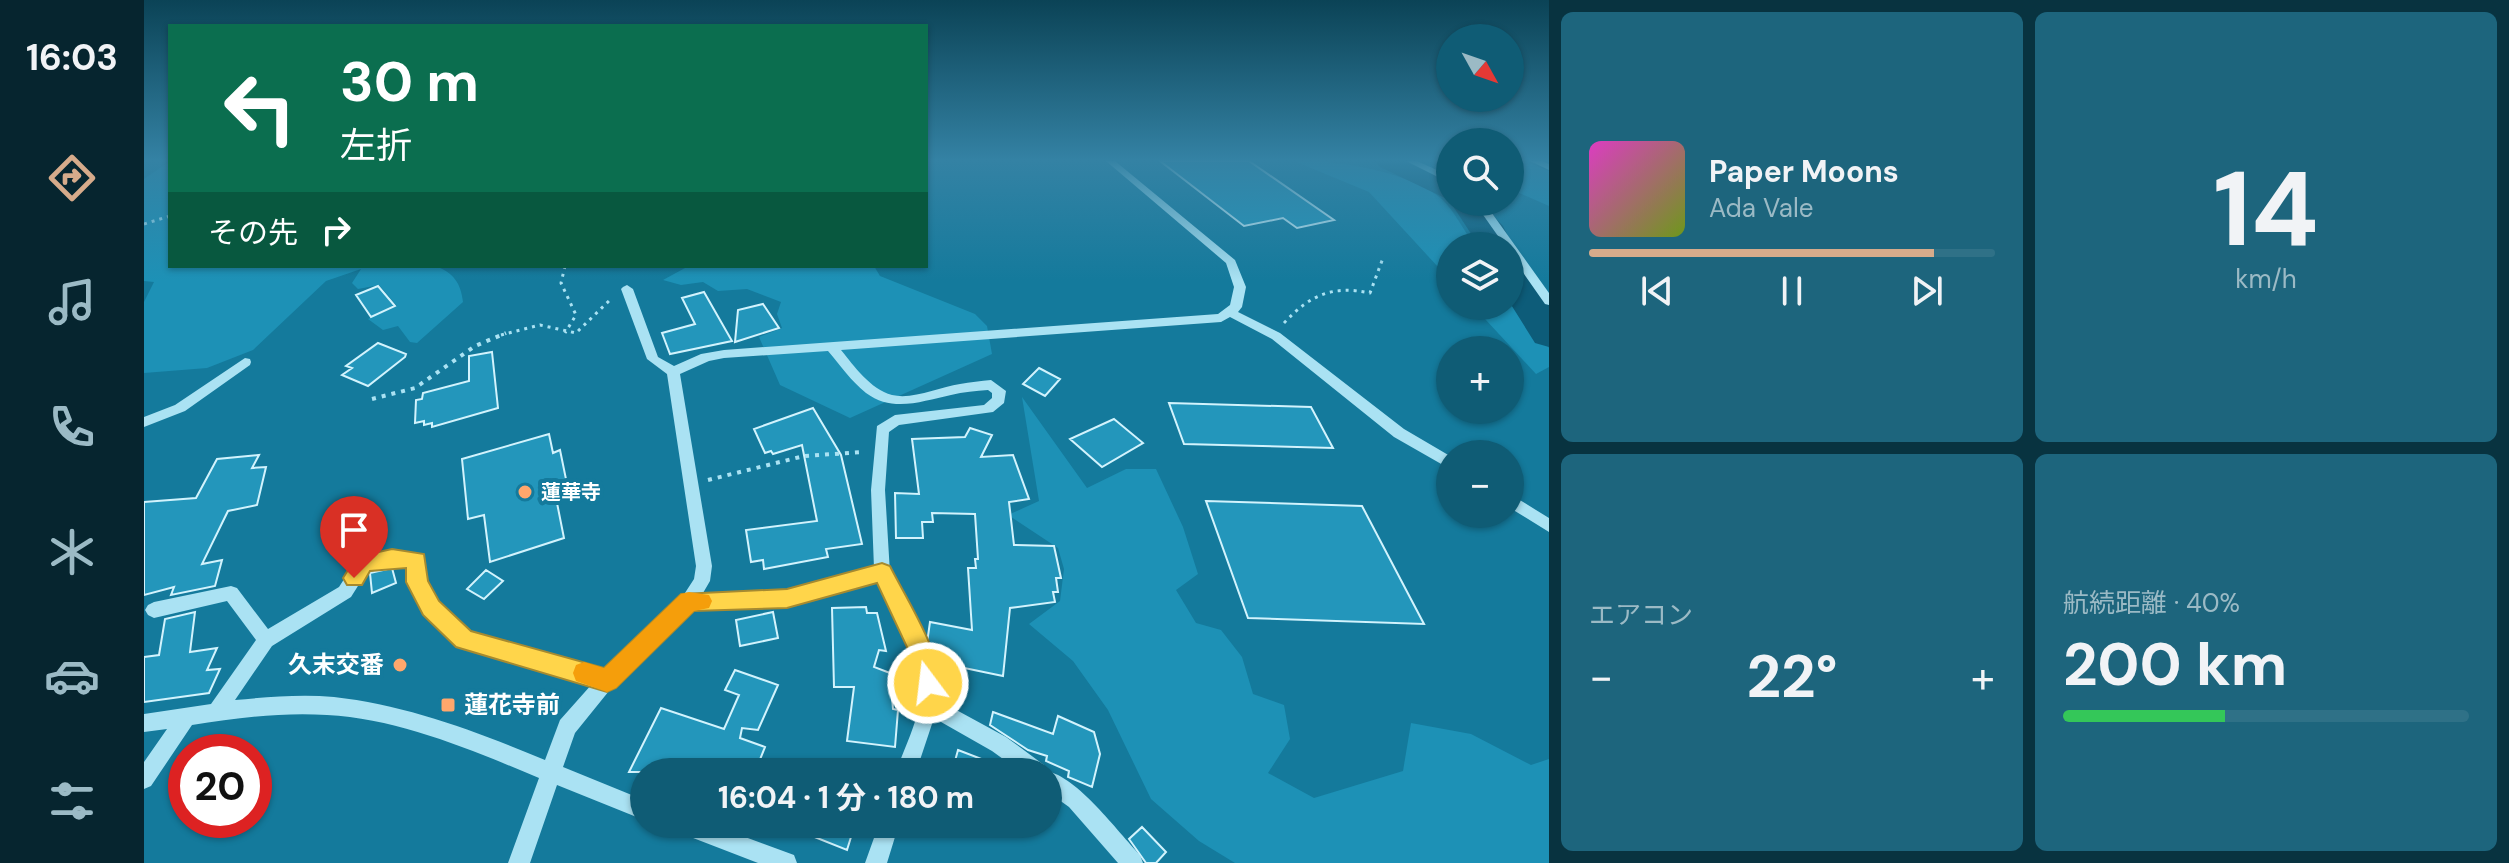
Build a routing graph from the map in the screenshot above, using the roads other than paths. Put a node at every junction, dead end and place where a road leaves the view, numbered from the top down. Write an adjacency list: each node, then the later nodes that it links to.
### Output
1 (1158, 201): 5 (street)
2 (1524, 266): 4 (street)
3 (627, 289): 8 (street)
4 (1549, 301)
5 (1231, 313): 6 (street); 10 (street)
6 (832, 347): 8 (street); 13 (street)
7 (245, 362): 9 (street)
8 (673, 372): 14 (street)
9 (144, 422)
10 (1436, 455)
11 (1524, 509): 12 (street)
12 (1549, 526)
13 (882, 573): 14 (street); 18 (street)
14 (689, 601): 17 (street)
15 (154, 610): 16 (street)
16 (266, 640): 17 (street); 19 (street)
17 (607, 680): 24 (street)
18 (929, 705): 22 (street); 23 (street)
19 (217, 711): 20 (street); 24 (street)
20 (186, 717): 21 (street); 25 (street)
21 (144, 723)
22 (911, 758)
23 (1018, 758)
24 (548, 774): 27 (street); 30 (street)
25 (144, 779)
26 (1062, 790): 33 (street)
27 (630, 805)
28 (719, 838): 31 (street)
29 (884, 838): 32 (street)
30 (519, 863)
31 (786, 863)
32 (876, 863)
33 (1132, 863)

